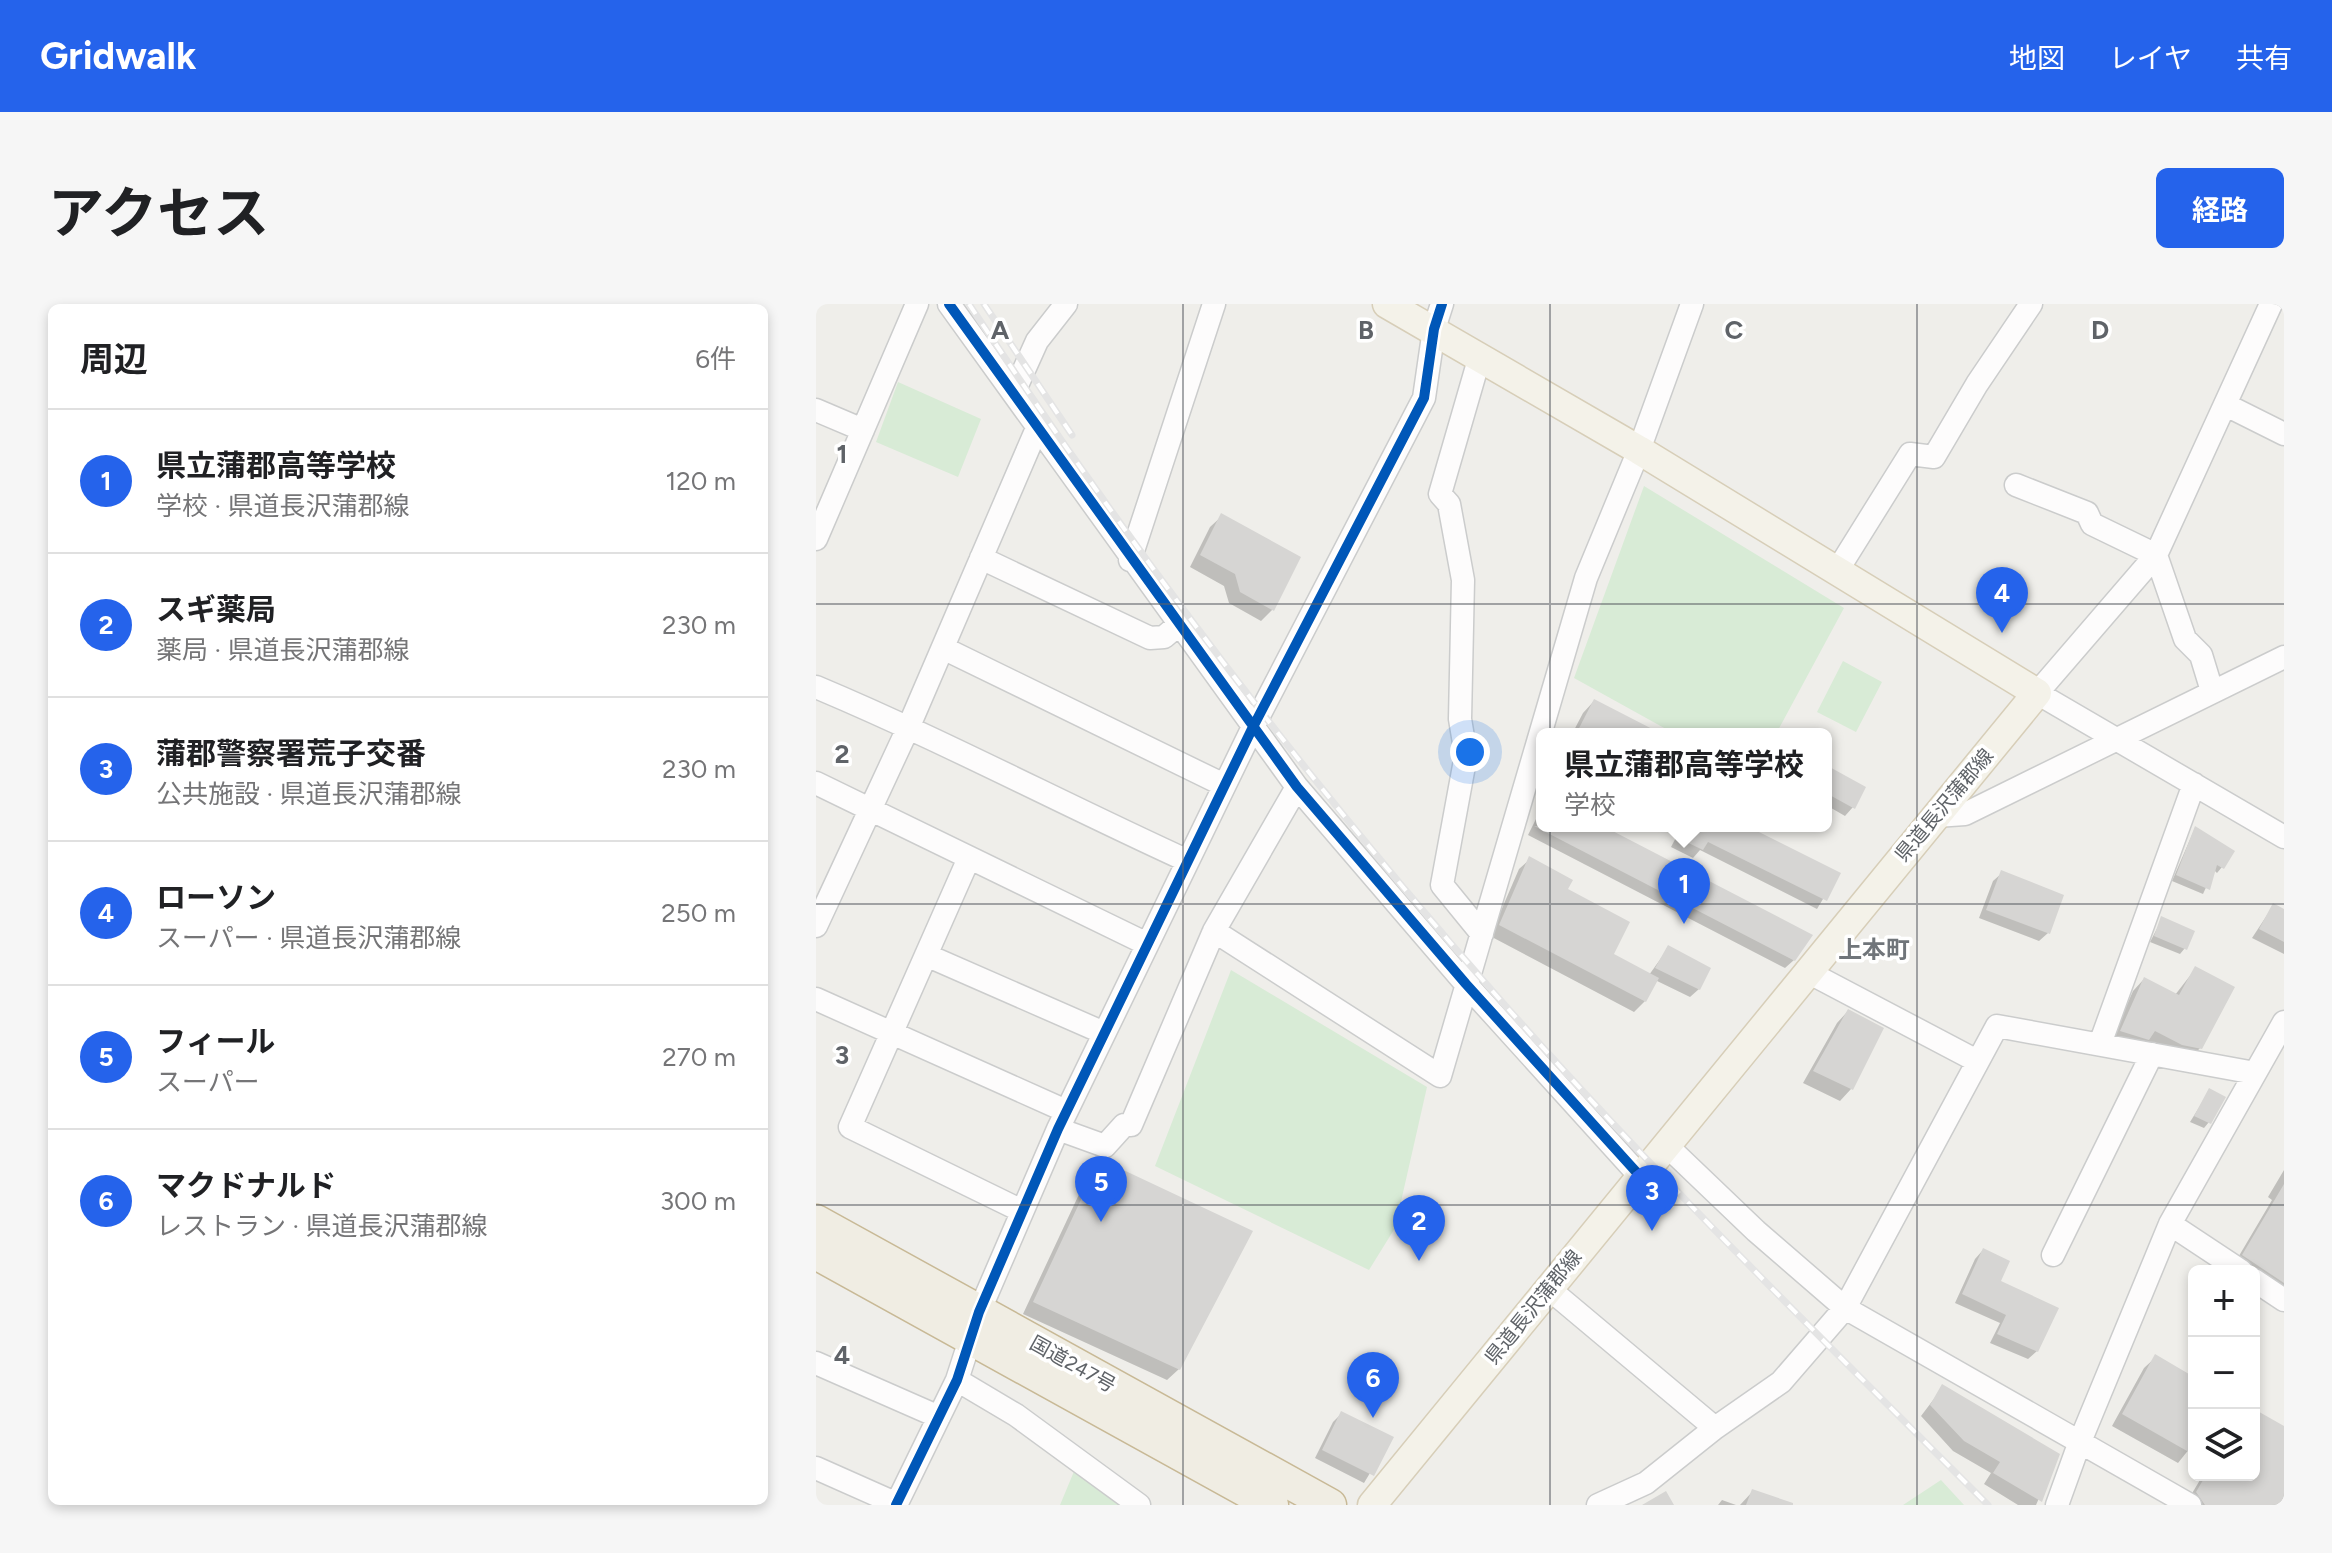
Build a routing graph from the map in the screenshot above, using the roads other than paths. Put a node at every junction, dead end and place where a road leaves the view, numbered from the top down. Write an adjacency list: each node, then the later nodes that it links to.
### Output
1 (917, 304): 15 (street)
2 (949, 304): 11 (street)
3 (1066, 304): 11 (street)
4 (1214, 304): 22 (street)
5 (1387, 304): 9 (main road)
6 (2031, 304): 23 (street)
7 (2271, 304): 12 (street)
8 (1686, 306): 17 (street)
9 (1438, 316): 10 (main road); 32 (street)
10 (1480, 356): 17 (main road); 47 (street)
11 (1014, 392): 14 (street)
12 (2226, 405): 16 (street); 20 (street)
13 (816, 410): 15 (street)
14 (1038, 426): 21 (street); 22 (street)
15 (863, 430): 19 (street)
16 (2284, 434)
17 (1639, 450): 23 (main road); 31 (street)
18 (2016, 485): 20 (street)
19 (816, 539)
20 (2156, 555): 28 (street); 29 (street)
21 (981, 558): 24 (street); 25 (street)
22 (1130, 560): 24 (street)
23 (1837, 571): 29 (main road)
24 (1177, 626): 32 (street)
25 (943, 648): 30 (street); 37 (street)
26 (2284, 657): 28 (street)
27 (816, 687): 30 (street)
28 (2212, 691): 33 (street)
29 (2037, 693): 33 (street); 40 (main road, 県道長沢蒲郡線)
30 (909, 726): 39 (street); 43 (street)
31 (1542, 728)
32 (1252, 729): 37 (street); 38 (street)
33 (2114, 738): 36 (street); 40 (street)
34 (1536, 749): 47 (street)
35 (816, 783): 39 (street)
36 (2194, 784): 41 (street); 56 (street)
37 (1224, 785): 43 (street)
38 (1297, 787): 46 (street); 51 (street)
39 (871, 810): 42 (street); 44 (street)
40 (1936, 816): 50 (main road, 県道長沢蒲郡線)
41 (2284, 837)
42 (969, 858): 48 (street); 49 (street)
43 (1188, 861): 48 (street)
44 (823, 889): 45 (street)
45 (816, 926)
46 (1214, 931): 51 (street); 60 (street)
47 (1482, 934): 51 (street)
48 (1147, 944): 55 (street)
49 (926, 955): 54 (street); 55 (street)
50 (1806, 971): 58 (street); 61 (main road, 県道長沢蒲郡線)
51 (1466, 984): 62 (street)
52 (816, 999): 54 (street)
53 (2284, 1022): 59 (street)
54 (891, 1033): 60 (street); 63 (street)
55 (1104, 1033): 60 (street)
56 (2100, 1044): 57 (street); 58 (street)
57 (2152, 1054): 59 (street); 67 (street)
58 (1977, 1061): 72 (street)
59 (2255, 1073): 65 (street)
60 (1062, 1120): 63 (street)
61 (1665, 1144): 62 (main road, 県道長沢蒲郡線); 72 (street)
62 (1639, 1175): 70 (main road, 県道長沢蒲郡線)
63 (1022, 1211): 73 (street)
64 (816, 1221): 73 (highway, 国道247号)
65 (2170, 1224): 68 (street); 78 (street)
66 (816, 1253): 73 (highway, 国道247号)
67 (2053, 1255)
68 (2232, 1265)
69 (2260, 1284): 71 (street)
70 (1548, 1288): 77 (street); 84 (main road, 県道長沢蒲郡線)
71 (2284, 1300)
72 (1845, 1308): 77 (street); 78 (street)
73 (974, 1326): 75 (street); 82 (highway, 国道247号); 83 (highway, 国道247号)
74 (816, 1363): 76 (street)
75 (957, 1380): 76 (street); 81 (street)
76 (939, 1417): 80 (street)
77 (1715, 1428): 85 (street)
78 (2079, 1444): 86 (street); 87 (street)
79 (816, 1468): 80 (street)
80 (897, 1504)
81 (1139, 1505)
82 (1272, 1505)
83 (1330, 1505)
84 (1372, 1505)
85 (1598, 1505)
86 (2057, 1505)
87 (2190, 1505)

